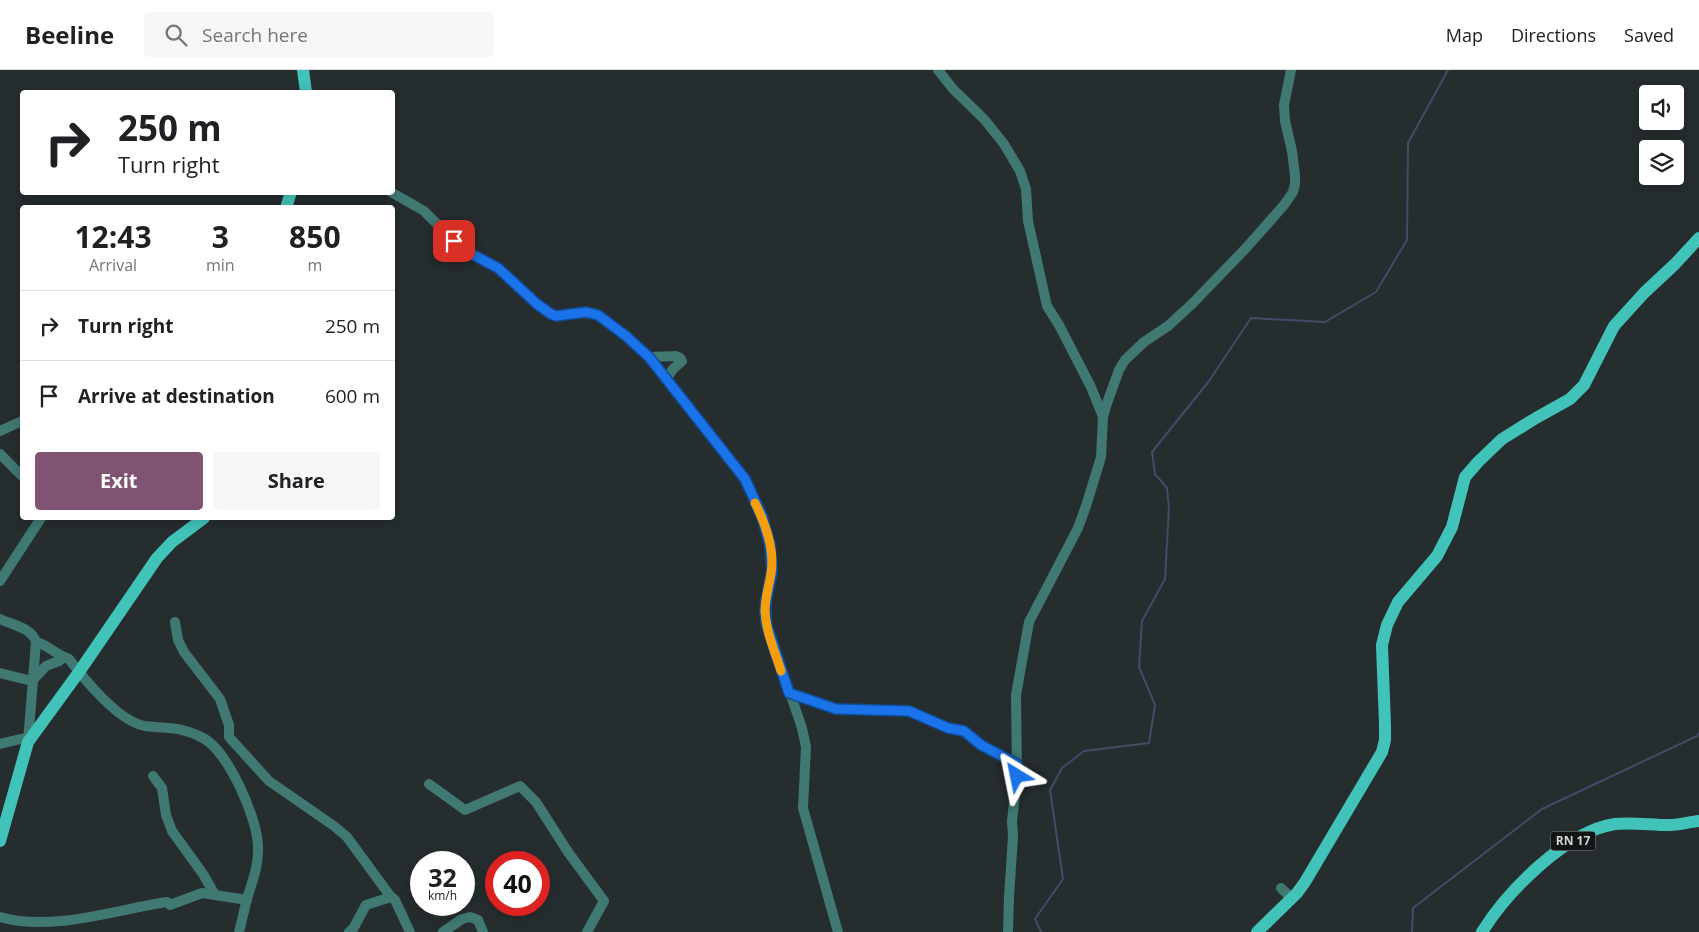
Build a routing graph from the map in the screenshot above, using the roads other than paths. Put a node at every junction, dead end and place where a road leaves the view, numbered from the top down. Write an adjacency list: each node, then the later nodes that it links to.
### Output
1 (303, 70): 4 (main road)
2 (938, 70): 8 (street)
3 (1291, 70): 11 (street)
4 (306, 90)
5 (395, 194): 9 (street)
6 (1699, 238): 37 (main road)
7 (1074, 329): 8 (street)
8 (1065, 337): 11 (street)
9 (649, 357): 10 (street); 10 (street)
10 (666, 380): 26 (street)
11 (1103, 417): 29 (street)
12 (20, 421): 13 (street)
13 (0, 430)
14 (0, 454): 15 (street)
15 (20, 474)
16 (40, 520): 18 (street)
17 (201, 520): 23 (main road)
18 (0, 582)
19 (0, 619): 21 (street)
20 (175, 622): 36 (street)
21 (36, 642): 22 (street); 25 (street)
22 (64, 657): 23 (street); 25 (street)
23 (79, 672): 27 (main road); 38 (street)
24 (0, 673): 25 (street)
25 (32, 681): 27 (street)
26 (789, 693): 29 (street); 46 (street)
27 (28, 739): 28 (street); 33 (main road)
28 (0, 744)
29 (1017, 764): 47 (street)
30 (152, 776): 35 (street)
31 (429, 784): 45 (street)
32 (1699, 821): 49 (main road, RN 17)
33 (0, 841)
34 (1281, 888): 37 (street)
35 (214, 895): 38 (street); 39 (street)
36 (391, 897): 41 (street); 42 (street)
37 (1291, 898): 48 (main road)
38 (247, 900): 40 (street)
39 (0, 917)
40 (239, 932)
41 (349, 932)
42 (410, 932)
43 (443, 932): 44 (street)
44 (483, 932)
45 (587, 932)
46 (838, 932)
47 (1008, 932)
48 (1257, 932)
49 (1482, 932)

